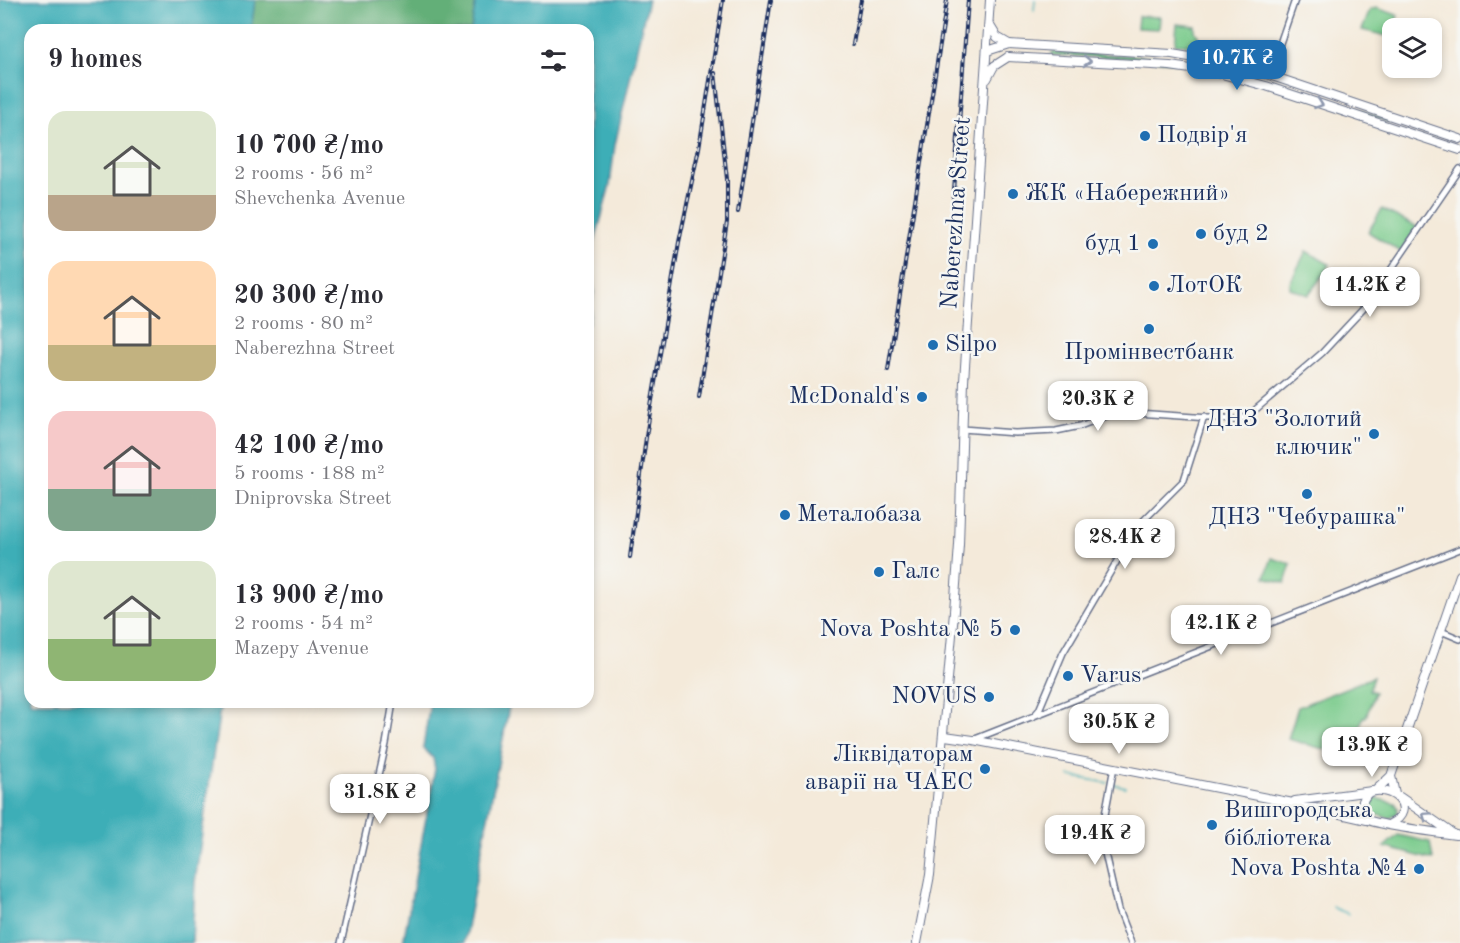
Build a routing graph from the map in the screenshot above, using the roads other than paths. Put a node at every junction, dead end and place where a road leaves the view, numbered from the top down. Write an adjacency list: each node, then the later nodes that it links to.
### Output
1 (990, 0): 3 (main road, Naberezhna Street)
2 (1295, 0): 9 (street)
3 (989, 24): 4 (main road); 6 (main road, Naberezhna Street)
4 (1009, 44): 5 (street); 6 (main road)
5 (1048, 47): 8 (street); 9 (street)
6 (987, 51): 7 (main road); 10 (main road, Naberezhna Street)
7 (1008, 57): 8 (street); 10 (main road)
8 (1047, 59): 11 (street, one-way to 11)
9 (1269, 75): 11 (street); 12 (street)
10 (985, 82): 18 (main road, Naberezhna Street)
11 (1266, 86): 13 (street, one-way to 13)
12 (1399, 119): 13 (street); 14 (street)
13 (1395, 130): 15 (street)
14 (1460, 139)
15 (1460, 150)
16 (1460, 169): 17 (street)
17 (1204, 417): 18 (street); 24 (street)
18 (962, 429): 25 (main road, Naberezhna Street)
19 (1460, 549): 24 (street)
20 (1460, 575): 21 (street)
21 (1442, 631): 22 (street); 28 (street)
22 (1460, 639)
23 (392, 708): 35 (street)
24 (1032, 718): 26 (street)
25 (945, 736): 26 (street); 36 (main road, Naberezhna Street)
26 (973, 740): 27 (street)
27 (1114, 767): 31 (street); 37 (street)
28 (1391, 776): 29 (street); 30 (street)
29 (1374, 791): 30 (street); 31 (street); 32 (street)
30 (1396, 794): 33 (street); 34 (street, one-way to 30)
31 (1288, 802): 32 (street)
32 (1367, 820): 33 (street)
33 (1390, 824): 34 (street)
34 (1458, 836)
35 (341, 943)
36 (917, 943)
37 (1131, 943)

